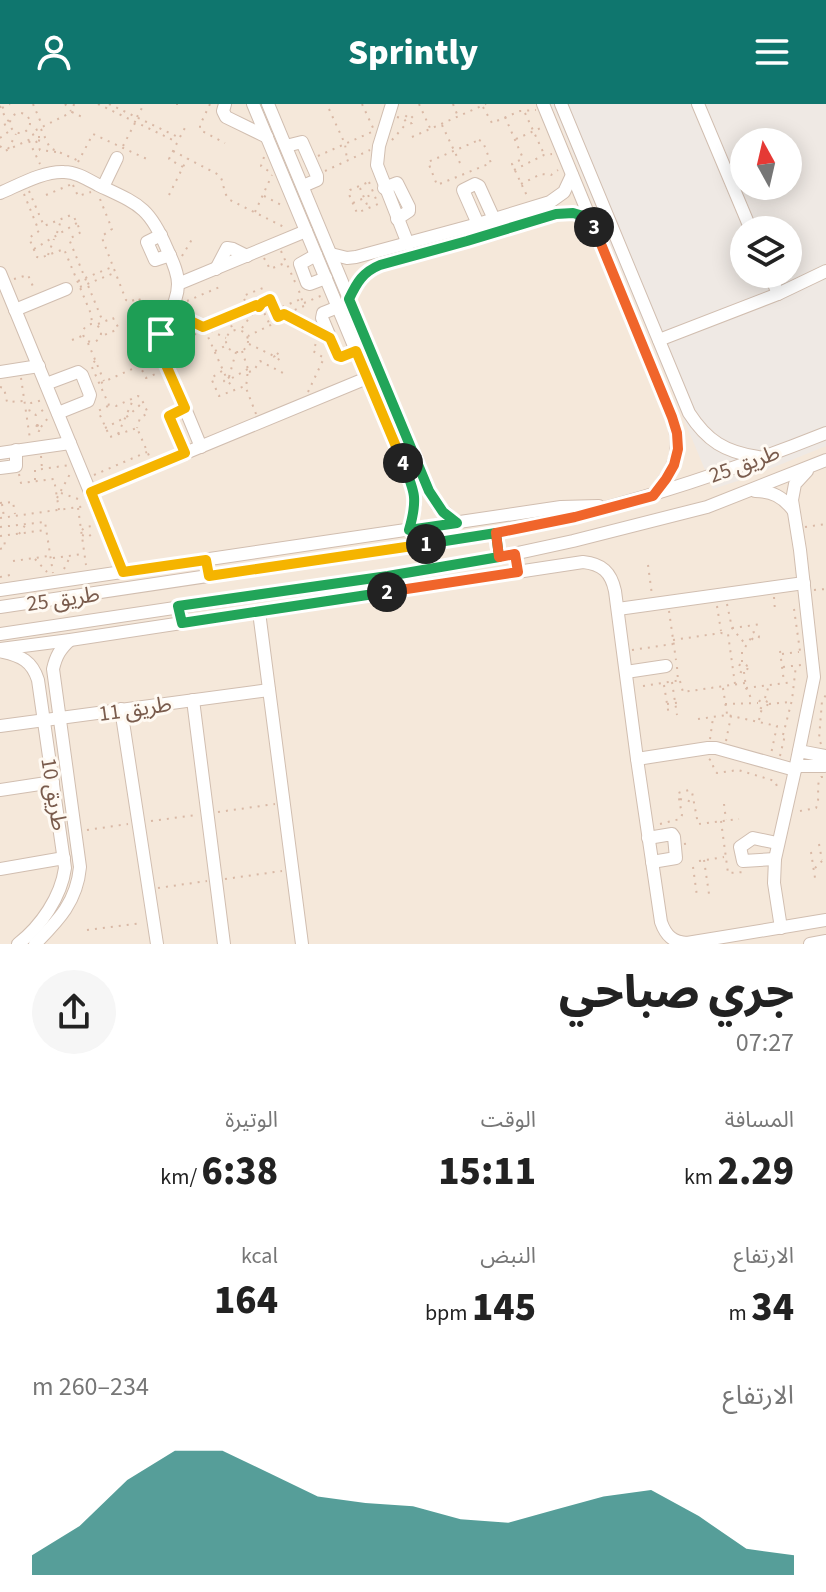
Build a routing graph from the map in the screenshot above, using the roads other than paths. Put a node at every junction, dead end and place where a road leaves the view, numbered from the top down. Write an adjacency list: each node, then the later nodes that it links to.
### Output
1 (225, 104): 8 (street)
2 (253, 104): 8 (street)
3 (268, 104): 9 (street)
4 (392, 104): 20 (street)
5 (698, 104): 15 (street)
6 (563, 109): 7 (street); 33 (street)
7 (547, 115): 11 (street)
8 (267, 137): 19 (street)
9 (286, 146): 12 (street); 12 (street)
10 (120, 153): 13 (street)
11 (572, 175): 16 (street); 17 (street)
12 (303, 186): 21 (street)
13 (103, 187): 14 (street); 26 (street)
14 (0, 193)
15 (745, 216)
16 (590, 218): 30 (street); 52 (street)
17 (494, 219): 18 (street); 18 (street)
18 (478, 224): 20 (street)
19 (302, 233): 22 (street); 26 (street)
20 (408, 244): 21 (street)
21 (331, 254): 30 (street)
22 (316, 255): 25 (street); 25 (street)
23 (826, 271): 29 (street)
24 (2, 278): 32 (street)
25 (326, 278): 31 (street)
26 (178, 284): 44 (street)
27 (776, 288): 29 (street)
28 (66, 289): 32 (street)
29 (778, 294): 33 (street)
30 (349, 299): 55 (street)
31 (338, 307): 34 (street); 34 (street)
32 (15, 310): 35 (street)
33 (659, 340): 47 (street)
34 (356, 351): 37 (street)
35 (39, 366): 36 (street); 38 (street)
36 (0, 372)
37 (367, 378): 44 (street); 56 (street)
38 (46, 384): 39 (street); 39 (street)
39 (55, 406): 42 (street)
40 (826, 423): 43 (street)
41 (826, 433): 43 (street, طريق 25)
42 (70, 443): 45 (street); 50 (street)
43 (794, 446): 47 (street, طريق 25)
44 (201, 447): 50 (street)
45 (16, 450): 46 (street); 49 (street)
46 (0, 453)
47 (761, 458): 52 (street, طريق 25)
48 (821, 462): 51 (street, طريق 25); 54 (street)
49 (0, 468)
50 (91, 492): 61 (street)
51 (747, 492): 54 (street); 58 (street, طريق 25)
52 (653, 496): 53 (street, طريق 25)
53 (614, 507): 55 (street); 57 (street, طريق 25)
54 (793, 510): 64 (street)
55 (457, 523): 56 (street)
56 (409, 530): 60 (street)
57 (496, 533): 59 (street); 63 (street, طريق 25)
58 (515, 554): 59 (street, طريق 25); 62 (street)
59 (499, 557): 66 (street, طريق 25)
60 (206, 560): 61 (street); 63 (street)
61 (123, 572): 65 (street)
62 (518, 572): 68 (street); 69 (street)
63 (209, 576): 67 (street, طريق 25)
64 (804, 583): 68 (street); 76 (street)
65 (0, 590)
66 (178, 606): 70 (street); 71 (street, طريق 25)
67 (0, 607)
68 (618, 609): 75 (street)
69 (259, 612): 70 (street); 77 (street)
70 (182, 623): 72 (street)
71 (0, 634)
72 (70, 640): 73 (street); 80 (street, طريق 10)
73 (0, 650): 81 (street, طريق 10)
74 (666, 666): 75 (street)
75 (626, 672): 84 (street)
76 (820, 684): 83 (street)
77 (269, 690): 78 (street, طريق 11); 102 (street)
78 (193, 700): 79 (street, طريق 11); 101 (street)
79 (121, 709): 80 (street, طريق 11); 100 (street)
80 (58, 718): 81 (street, طريق 11); 93 (street, طريق 10)
81 (44, 720): 82 (street, طريق 11); 86 (street, طريق 10)
82 (0, 726)
83 (799, 751): 85 (street); 85 (street)
84 (637, 759): 85 (street); 88 (street)
85 (796, 768): 89 (street)
86 (53, 782): 87 (street); 92 (street, طريق 10)
87 (0, 790)
88 (648, 838): 91 (street); 91 (street)
89 (777, 843): 90 (street); 90 (street)
90 (775, 859): 96 (street)
91 (652, 862): 96 (street)
92 (65, 863): 93 (street); 94 (street); 98 (street, طريق 10)
93 (80, 867): 99 (street, طريق 10)
94 (0, 869)
95 (826, 920): 96 (street)
96 (781, 928)
97 (826, 941): 103 (street)
98 (18, 944)
99 (35, 944)
100 (157, 944)
101 (224, 944)
102 (302, 944)
103 (810, 944)

